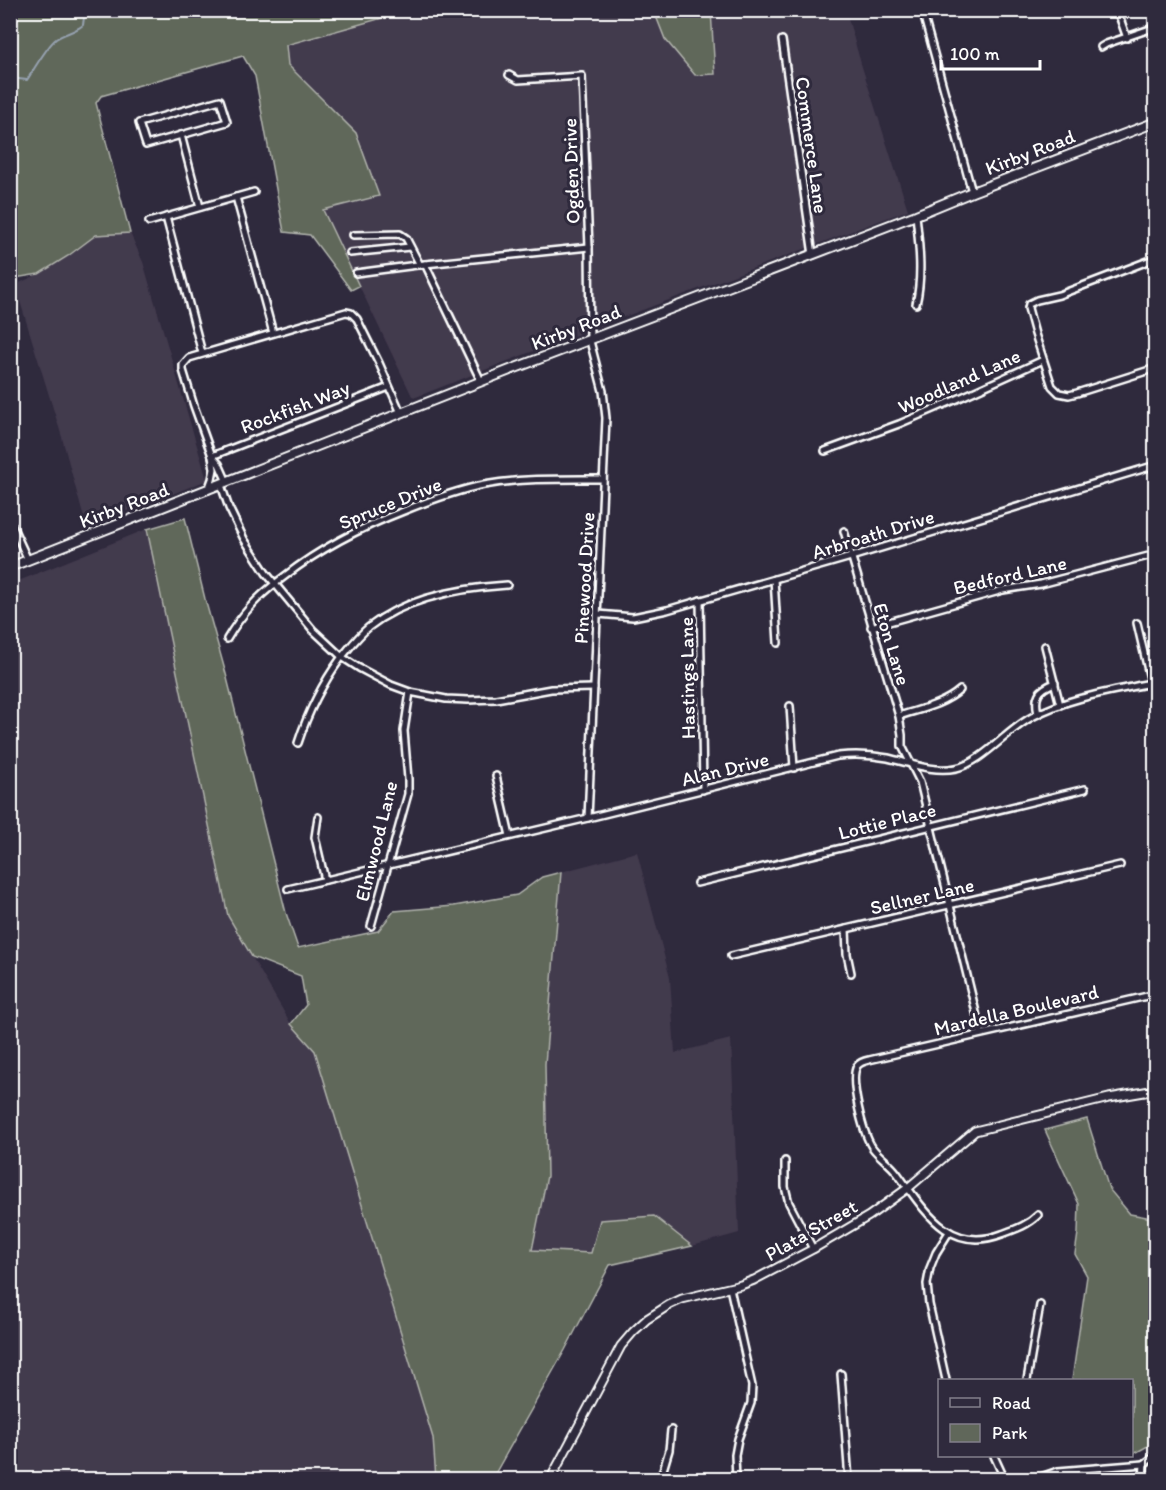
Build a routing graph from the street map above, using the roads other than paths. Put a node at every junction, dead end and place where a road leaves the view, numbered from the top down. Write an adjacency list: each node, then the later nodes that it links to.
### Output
1 (922, 10): 11 (street)
2 (1118, 10): 4 (street)
3 (1155, 27): 4 (street)
4 (1127, 38): 6 (street)
5 (782, 40): 21 (street, Commerce Lane)
6 (1101, 47)
7 (509, 75): 19 (street, Ogden Drive)
8 (1155, 122): 11 (main road, Kirby Road)
9 (181, 135): 9 (street); 13 (street)
10 (255, 192): 12 (street)
11 (972, 192): 14 (main road, Kirby Road)
12 (236, 197): 13 (street); 26 (street)
13 (200, 207): 15 (street)
14 (916, 215): 21 (main road, Kirby Road); 25 (street)
15 (166, 217): 16 (street); 28 (street)
16 (149, 222)
17 (352, 235): 18 (street)
18 (410, 247): 20 (street); 23 (street)
19 (589, 247): 23 (street); 27 (street, Ogden Drive)
20 (350, 253)
21 (813, 255): 27 (main road, Kirby Road)
22 (1155, 258): 29 (street)
23 (423, 264): 24 (street); 31 (street)
24 (356, 273)
25 (916, 304)
26 (273, 333): 28 (street); 32 (street)
27 (590, 341): 31 (main road, Kirby Road); 39 (street, Pinewood Drive)
28 (202, 353): 37 (street)
29 (1043, 360): 30 (street, Woodland Lane); 36 (street, Woodland Lane)
30 (1155, 368)
31 (481, 381): 33 (main road, Kirby Road)
32 (389, 387): 33 (street); 37 (street, Rockfish Way)
33 (401, 413): 40 (main road, Kirby Road)
34 (10, 425): 35 (street)
35 (10, 448)
36 (825, 451)
37 (212, 456): 40 (street); 41 (street)
38 (1155, 465): 45 (street, Arbroath Drive)
39 (603, 479): 49 (street, Spruce Drive); 52 (street, Pinewood Drive)
40 (224, 483): 41 (main road, Kirby Road); 49 (street)
41 (208, 490): 46 (main road, Kirby Road)
42 (10, 521): 46 (street)
43 (844, 531): 45 (street, Eton Lane)
44 (1155, 554): 54 (street, Bedford Lane)
45 (851, 557): 48 (street, Arbroath Drive); 54 (street, Eton Lane)
46 (28, 560): 47 (main road, Kirby Road)
47 (10, 567)
48 (774, 579): 51 (street, Arbroath Drive); 56 (street)
49 (275, 584): 55 (street, Spruce Drive); 58 (street)
50 (507, 585): 58 (street)
51 (700, 600): 52 (street, Arbroath Drive); 73 (street, Hastings Lane)
52 (597, 614): 61 (street, Pinewood Drive)
53 (1137, 623): 59 (street)
54 (871, 627): 67 (street, Eton Lane)
55 (227, 639)
56 (778, 643)
57 (1046, 646): 60 (street)
58 (342, 657): 63 (street); 68 (street)
59 (1153, 682): 64 (street, Alan Drive)
60 (1055, 684): 64 (street); 66 (street)
61 (594, 688): 63 (street); 75 (street, Pinewood Drive)
62 (960, 690): 67 (street)
63 (410, 692): 79 (street, Elmwood Lane)
64 (1060, 705): 66 (street, Alan Drive)
65 (790, 706): 70 (street)
66 (1038, 714): 69 (street, Alan Drive)
67 (899, 716): 69 (street, Eton Lane)
68 (298, 743)
69 (912, 764): 70 (street, Alan Drive); 76 (street, Eton Lane)
70 (794, 768): 73 (street, Alan Drive)
71 (496, 776): 77 (street)
72 (1085, 789): 76 (street, Lottie Place)
73 (703, 790): 75 (street, Alan Drive)
74 (318, 817): 80 (street)
75 (588, 818): 77 (street, Alan Drive)
76 (930, 826): 81 (street, Lottie Place); 83 (street, Eton Lane)
77 (510, 836): 79 (street, Alan Drive)
78 (1120, 865): 83 (street, Sellner Lane)
79 (387, 866): 80 (street, Alan Drive); 84 (street, Elmwood Lane)
80 (325, 880): 82 (street, Alan Drive)
81 (697, 883)
82 (288, 889)
83 (949, 905): 85 (street, Sellner Lane); 89 (street, Eton Lane)
84 (371, 926)
85 (846, 929): 86 (street, Sellner Lane); 87 (street)
86 (731, 956)
87 (851, 973)
88 (1155, 994): 89 (street, Mardella Boulevard)
89 (981, 1033): 92 (street, Mardella Boulevard)
90 (1155, 1089): 92 (street, Plata Street)
91 (785, 1161): 95 (street)
92 (908, 1188): 94 (street); 95 (street, Plata Street)
93 (1038, 1215): 94 (street)
94 (949, 1232): 99 (street)
95 (813, 1249): 96 (street, Plata Street)
96 (730, 1287): 105 (street, Plata Street); 107 (street)
97 (1040, 1305): 100 (street)
98 (842, 1374): 108 (street)
99 (946, 1379)
100 (1027, 1379)
101 (671, 1430): 106 (street)
102 (1155, 1455): 104 (street)
103 (995, 1457): 109 (street)
104 (1144, 1464): 110 (street); 111 (street)
105 (550, 1479)
106 (660, 1479)
107 (736, 1479)
108 (849, 1479)
109 (1005, 1479)
110 (1032, 1479)
111 (1143, 1479)

